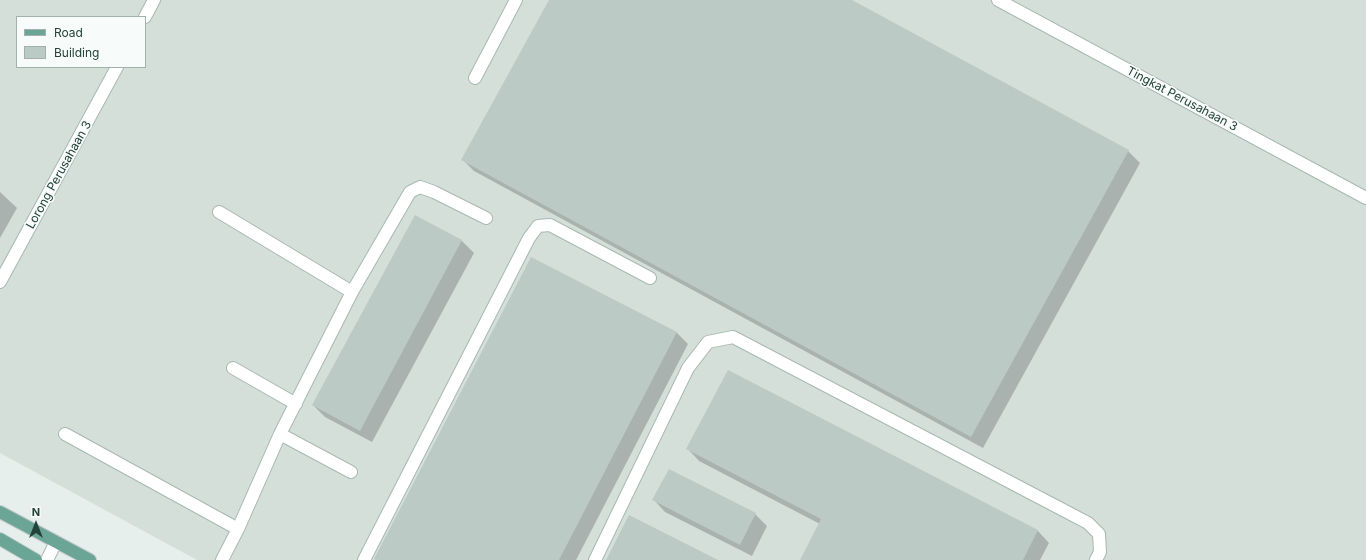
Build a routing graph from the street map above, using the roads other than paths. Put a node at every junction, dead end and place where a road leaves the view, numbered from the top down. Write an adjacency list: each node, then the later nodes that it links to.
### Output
1 (154, 0): 4 (street)
2 (516, 0): 6 (street)
3 (998, 0): 7 (street, Tingkat Perusahaan 3)
4 (146, 16)
5 (116, 68): 11 (street, Lorong Perusahaan 3)
6 (475, 78)
7 (1366, 198)
8 (220, 212): 12 (street)
9 (486, 218): 12 (street)
10 (650, 278): 26 (street)
11 (0, 282)
12 (352, 292): 14 (street)
13 (233, 368): 14 (street)
14 (296, 404): 16 (street)
15 (65, 434): 19 (street)
16 (280, 434): 17 (street); 19 (street)
17 (351, 472)
18 (0, 512): 21 (main road)
19 (238, 529): 25 (street)
20 (0, 539): 22 (main road)
21 (56, 542): 23 (street); 24 (main road)
22 (36, 560)
23 (46, 560)
24 (90, 560)
25 (222, 560)
26 (364, 560)
27 (595, 560): 28 (street)
28 (1096, 560)

